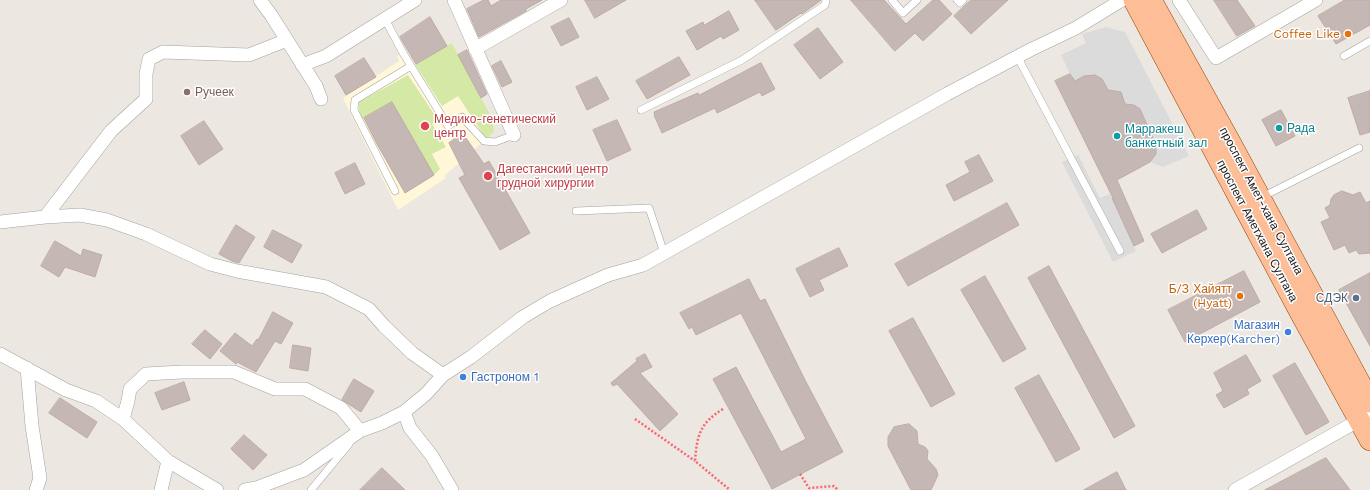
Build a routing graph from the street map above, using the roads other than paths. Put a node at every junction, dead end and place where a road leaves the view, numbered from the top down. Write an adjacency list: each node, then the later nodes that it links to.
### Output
1 (260, 0): 16 (street)
2 (415, 0): 15 (street)
3 (454, 0): 18 (street)
4 (561, 0): 18 (street)
5 (826, 0): 24 (lane)
6 (892, 0): 7 (lane)
7 (917, 0)
8 (956, 0): 9 (lane)
9 (963, 0)
10 (1122, 0): 19 (street)
11 (1134, 0): 39 (main road, проспект Аметхана Султана)
12 (1151, 0): 28 (main road, проспект Амет-хана Султана)
13 (1179, 0): 14 (street)
14 (1316, 0)
15 (385, 19): 21 (street); 22 (lane)
16 (287, 40): 21 (street); 30 (street)
17 (1370, 41): 20 (lane)
18 (475, 48): 25 (street)
19 (1017, 56): 32 (lane); 33 (street)
20 (1344, 56)
21 (302, 65): 23 (street)
22 (410, 66): 25 (lane); 27 (lane)
23 (322, 100)
24 (640, 110)
25 (514, 135)
26 (1359, 148): 28 (lane)
27 (394, 191)
28 (1260, 198): 37 (main road, проспект Амет-хана Султана)
29 (576, 211): 33 (lane)
30 (45, 217): 31 (street); 36 (street)
31 (0, 222)
32 (1120, 251)
33 (664, 253): 36 (street)
34 (0, 354): 35 (street)
35 (27, 368): 40 (street); 44 (street)
36 (443, 375): 38 (street)
37 (1370, 402)
38 (404, 412): 41 (street); 49 (street)
39 (1364, 417): 42 (main road, проспект Аметхана Султана); 50 (street)
40 (123, 419): 41 (street); 43 (street)
41 (360, 431): 47 (street); 48 (lane)
42 (1370, 440)
43 (168, 462): 45 (street); 46 (street)
44 (36, 490)
45 (161, 490)
46 (217, 490)
47 (245, 490)
48 (311, 490)
49 (452, 490)
50 (1235, 490)

